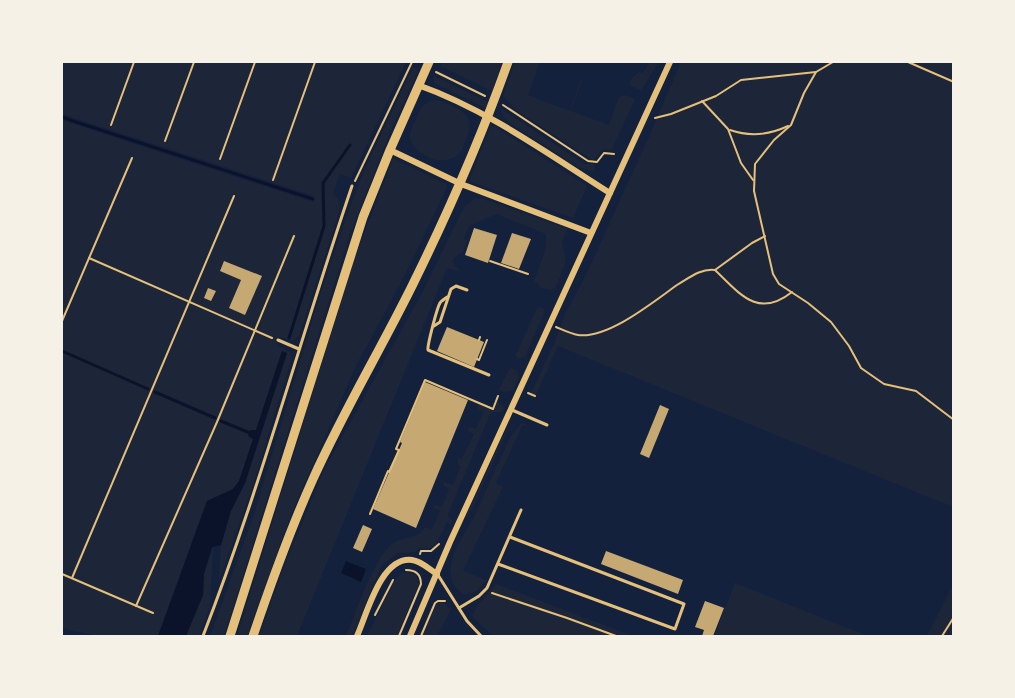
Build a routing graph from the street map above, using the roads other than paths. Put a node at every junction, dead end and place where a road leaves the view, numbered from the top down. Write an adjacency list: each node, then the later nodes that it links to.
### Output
1 (429, 62): 4 (main road)
2 (508, 62): 5 (main road)
3 (670, 62): 9 (street)
4 (418, 85): 5 (street); 6 (main road)
5 (489, 116): 7 (main road); 9 (street)
6 (390, 150): 7 (street); 25 (main road)
7 (461, 184): 10 (street); 26 (main road)
8 (352, 186): 15 (lane)
9 (610, 193): 10 (street)
10 (591, 232): 17 (street)
11 (467, 290): 12 (lane)
12 (447, 297): 13 (lane); 13 (lane)
13 (434, 326): 16 (lane)
14 (278, 340): 15 (lane)
15 (299, 349): 24 (lane)
16 (489, 375)
17 (510, 409): 18 (lane); 22 (street)
18 (547, 425)
19 (521, 510): 20 (lane)
20 (510, 537): 21 (lane); 21 (lane)
21 (498, 564): 23 (lane)
22 (437, 574): 23 (lane); 27 (street); 28 (street)
23 (459, 608): 29 (lane)
24 (203, 636)
25 (230, 636)
26 (253, 636)
27 (357, 636)
28 (410, 636)
29 (481, 636)

